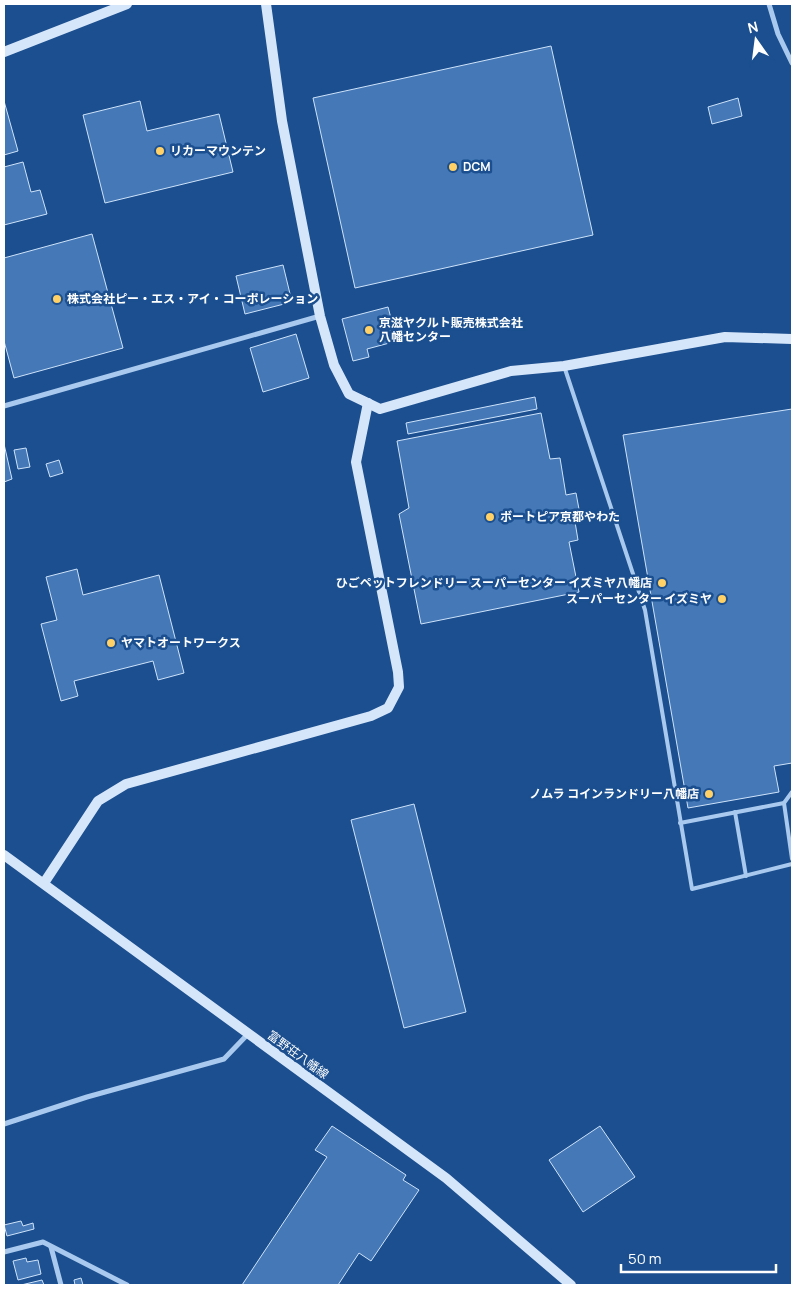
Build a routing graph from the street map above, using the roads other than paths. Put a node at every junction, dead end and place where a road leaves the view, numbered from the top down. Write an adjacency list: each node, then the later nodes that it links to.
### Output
1 (127, 4): 4 (street)
2 (266, 4): 6 (street)
3 (768, 4): 5 (street)
4 (4, 52)
5 (792, 63)
6 (320, 316): 9 (street); 10 (street)
7 (792, 339): 8 (street)
8 (564, 366): 9 (street); 14 (lane)
9 (368, 402): 19 (street)
10 (4, 406)
11 (792, 792): 12 (lane)
12 (784, 803): 13 (lane); 16 (lane)
13 (735, 812): 14 (lane); 18 (lane)
14 (680, 823): 18 (lane)
15 (4, 854): 19 (street, 富野荘八幡線)
16 (792, 859)
17 (792, 864): 18 (lane)
18 (746, 876)
19 (44, 883): 20 (street, 富野荘八幡線)
20 (248, 1034): 21 (street); 26 (street, 富野荘八幡線)
21 (4, 1124)
22 (51, 1247): 23 (street); 24 (street); 25 (street)
23 (4, 1252)
24 (61, 1285)
25 (127, 1285)
26 (571, 1285)

